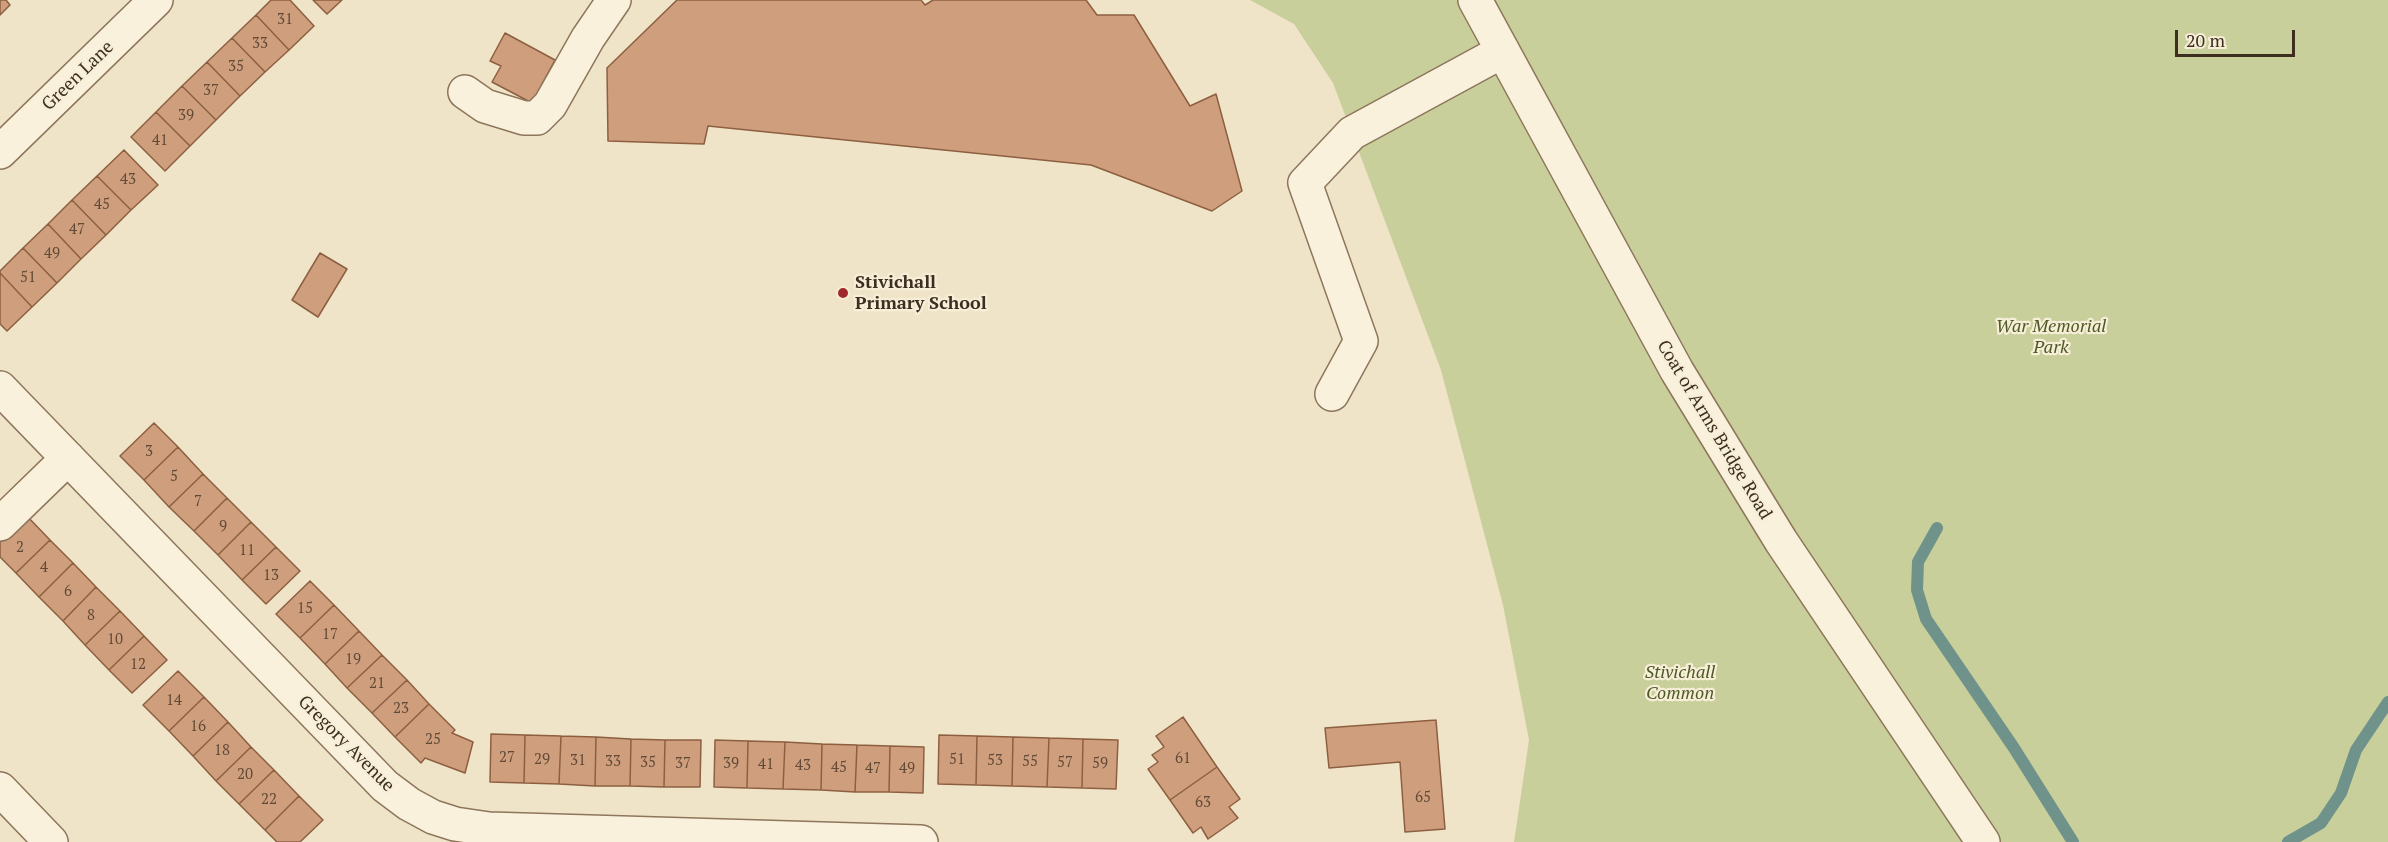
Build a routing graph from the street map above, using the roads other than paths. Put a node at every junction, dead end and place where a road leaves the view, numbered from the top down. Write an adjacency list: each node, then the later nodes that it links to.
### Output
1 (156, 0): 6 (street, Green Lane)
2 (614, 0): 5 (street)
3 (1475, 0): 4 (street, Coat of Arms Bridge Road)
4 (1503, 51): 8 (street); 14 (street, Coat of Arms Bridge Road)
5 (465, 92)
6 (0, 152)
7 (0, 388): 9 (street, Gregory Avenue)
8 (1332, 394)
9 (68, 458): 10 (street); 13 (street, Gregory Avenue)
10 (0, 524)
11 (0, 789): 12 (street)
12 (51, 842)
13 (921, 842)
14 (1983, 842)

